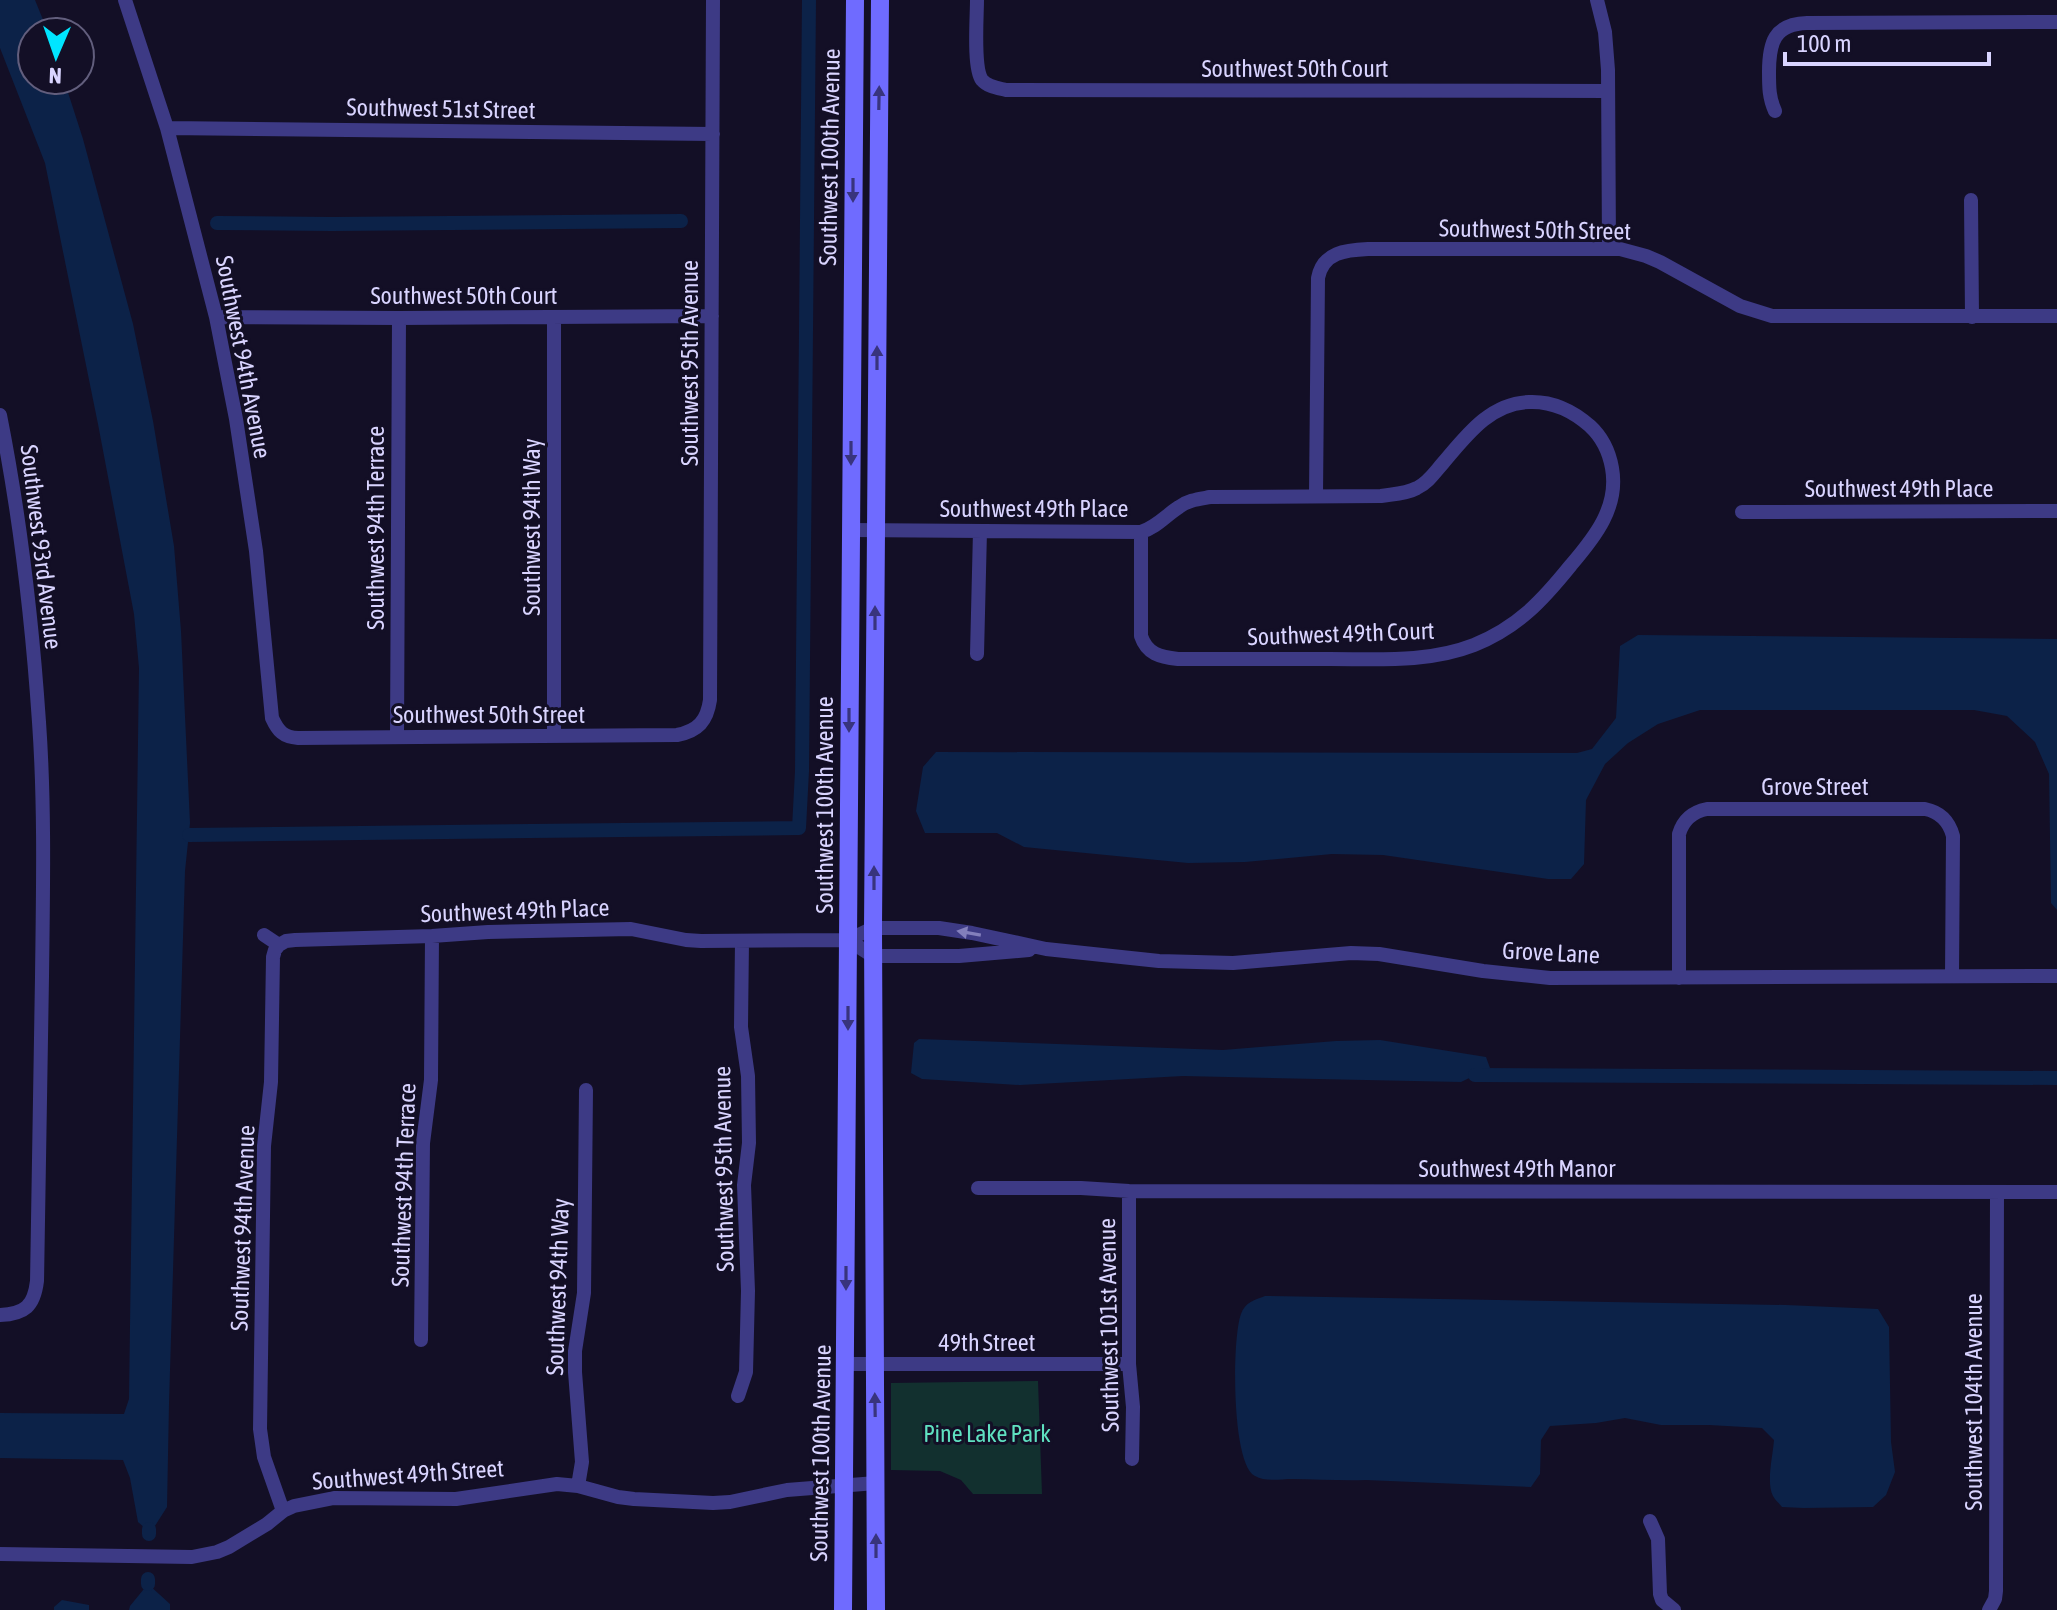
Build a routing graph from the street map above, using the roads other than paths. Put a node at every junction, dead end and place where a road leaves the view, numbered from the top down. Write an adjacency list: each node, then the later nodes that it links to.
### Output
1 (125, 0): 10 (street, Southwest 94th Avenue)
2 (713, 0): 11 (street, Southwest 95th Avenue)
3 (855, 0): 26 (main road, Southwest 100th Avenue, one-way to 26)
4 (880, 0): 27 (main road, Southwest 100th Avenue, one-way to 4)
5 (977, 0): 8 (street, Southwest 50th Court)
6 (1597, 0): 8 (street)
7 (2057, 22): 9 (street)
8 (1608, 91): 13 (street)
9 (1775, 111)
10 (167, 128): 11 (street, Southwest 51st Street); 16 (street, Southwest 94th Avenue)
11 (713, 134): 14 (street, Southwest 95th Avenue)
12 (1971, 200): 17 (street)
13 (1609, 249): 17 (street, Southwest 50th Street); 23 (street, Southwest 50th Street)
14 (712, 316): 19 (street, Southwest 50th Court); 31 (street, Southwest 95th Avenue)
15 (2057, 316): 17 (street, Southwest 50th Street)
16 (216, 317): 18 (street, Southwest 50th Court); 32 (street, Southwest 94th Avenue)
17 (1972, 317)
18 (399, 318): 19 (street, Southwest 50th Court); 34 (street, Southwest 94th Terrace)
19 (554, 318): 33 (street, Southwest 94th Way)
20 (0, 415): 22 (street, Southwest 93rd Avenue)
21 (1596, 432): 23 (street, Southwest 49th Place); 29 (street, Southwest 49th Court)
22 (5, 459): 51 (street, Southwest 93rd Avenue)
23 (1316, 495): 29 (street, Southwest 49th Place)
24 (2057, 511): 25 (street, Southwest 49th Place)
25 (1742, 512)
26 (851, 530): 27 (street, Southwest 49th Place); 38 (main road, Southwest 100th Avenue, one-way to 38)
27 (876, 530): 28 (street, Southwest 49th Place); 35 (main road, Southwest 100th Avenue, one-way to 27)
28 (980, 531): 29 (street, Southwest 49th Place); 30 (street)
29 (1141, 532)
30 (977, 654)
31 (701, 725): 33 (street, Southwest 50th Street)
32 (278, 731): 34 (street, Southwest 50th Street)
33 (554, 736): 34 (street, Southwest 50th Street)
34 (397, 737)
35 (873, 928): 38 (street, Grove Lane); 41 (street, Grove Lane, one-way to 35); 42 (main road, Southwest 100th Avenue)
36 (264, 935): 40 (street)
37 (432, 936): 39 (street, Southwest 49th Place); 40 (street, Southwest 49th Place); 52 (street, Southwest 94th Terrace)
38 (848, 940): 39 (street, Southwest 49th Place); 42 (street); 53 (main road, Southwest 100th Avenue, one-way to 53)
39 (742, 941): 56 (street, Southwest 95th Avenue)
40 (279, 945): 61 (street, Southwest 94th Avenue)
41 (1046, 949): 42 (street, Grove Lane); 45 (street, Grove Lane)
42 (873, 956): 55 (main road, Southwest 100th Avenue)
43 (1952, 976): 44 (street, Grove Lane); 45 (street, Grove Lane); 45 (street, Grove Street)
44 (2057, 976)
45 (1679, 978)
46 (586, 1090): 60 (street, Southwest 94th Way)
47 (978, 1188): 48 (street, Southwest 49th Manor)
48 (1129, 1191): 49 (street, Southwest 49th Manor); 54 (street, Southwest 101st Avenue)
49 (1997, 1192): 50 (street, Southwest 49th Manor); 67 (street, Southwest 104th Avenue)
50 (2057, 1192)
51 (0, 1315)
52 (421, 1340)
53 (846, 1364): 55 (street, 49th Street); 59 (main road, Southwest 100th Avenue)
54 (1129, 1364): 55 (street, 49th Street); 57 (street, Southwest 101st Avenue)
55 (875, 1365): 58 (main road, Southwest 100th Avenue, one-way to 55)
56 (738, 1396)
57 (1132, 1459)
58 (876, 1483): 59 (street, Southwest 49th Street); 66 (main road, Southwest 100th Avenue, one-way to 58)
59 (845, 1485): 60 (street, Southwest 49th Street); 65 (main road, Southwest 100th Avenue)
60 (578, 1486): 61 (street, Southwest 49th Street)
61 (283, 1511): 63 (street, Southwest 49th Street)
62 (1650, 1521): 64 (street)
63 (0, 1554)
64 (1670, 1608)
65 (843, 1610)
66 (876, 1610)
67 (1989, 1610)

